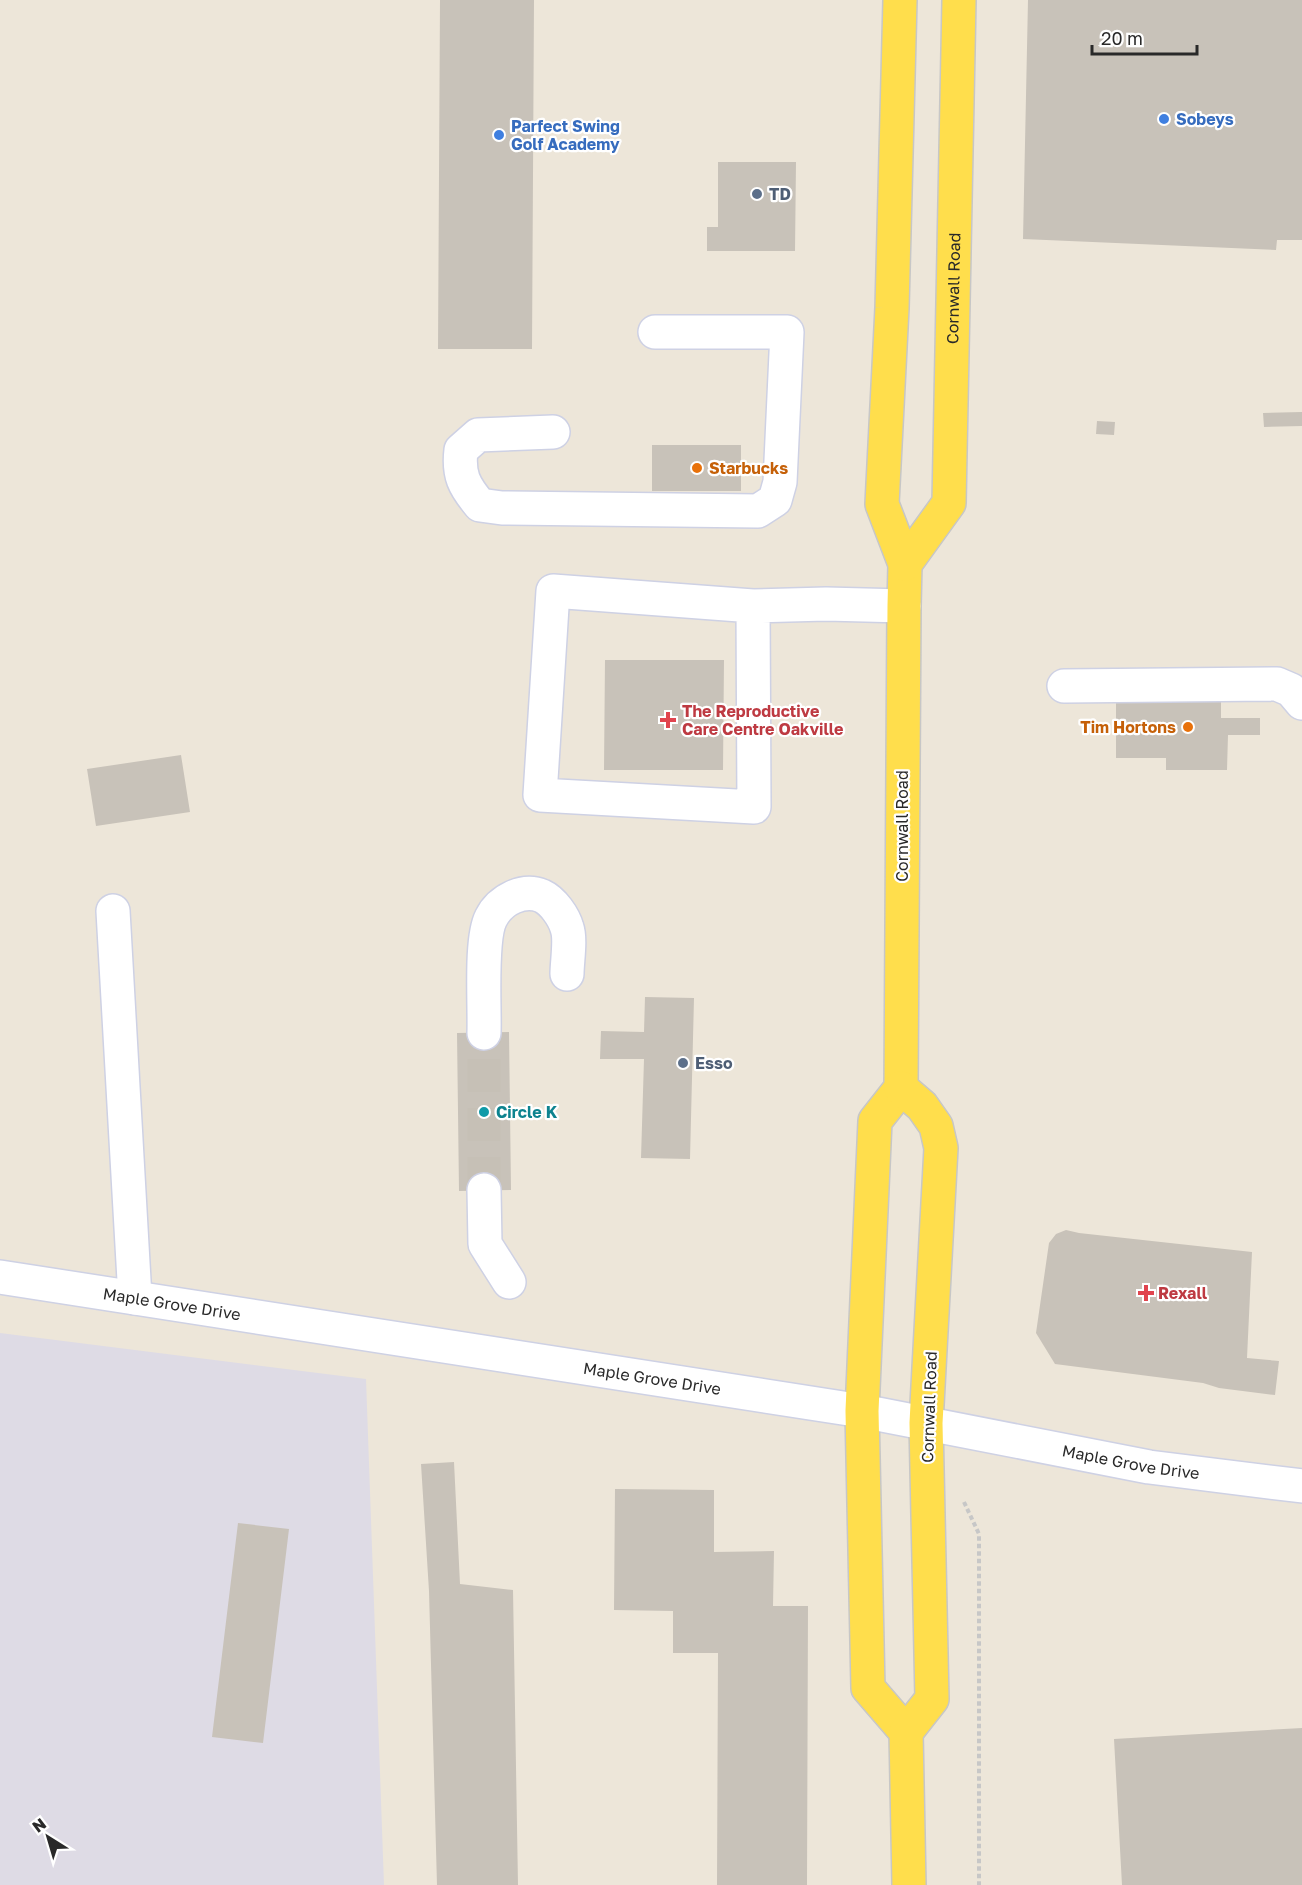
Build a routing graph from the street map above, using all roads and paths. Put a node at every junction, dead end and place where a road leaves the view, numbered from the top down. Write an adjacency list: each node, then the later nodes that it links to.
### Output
1 (900, 0): 5 (main road, Cornwall Road)
2 (960, 0): 5 (main road, Cornwall Road)
3 (655, 332): 4 (street)
4 (553, 432)
5 (905, 564): 7 (main road, Cornwall Road)
6 (753, 606): 6 (street); 7 (street)
7 (904, 606): 13 (main road, Cornwall Road)
8 (1064, 686): 9 (street)
9 (1302, 704)
10 (113, 911): 17 (street)
11 (567, 974): 12 (street)
12 (484, 1033)
13 (901, 1088): 18 (main road); 19 (main road, Cornwall Road)
14 (484, 1190): 16 (street)
15 (0, 1277): 17 (street, Maple Grove Drive)
16 (509, 1282)
17 (135, 1298): 18 (street, Maple Grove Drive)
18 (862, 1411): 19 (street, Maple Grove Drive); 22 (main road)
19 (926, 1423): 20 (street, Maple Grove Drive); 22 (main road, Cornwall Road)
20 (1302, 1485)
21 (960, 1493): 24 (path)
22 (906, 1732): 23 (main road)
23 (909, 1885)
24 (979, 1885)

